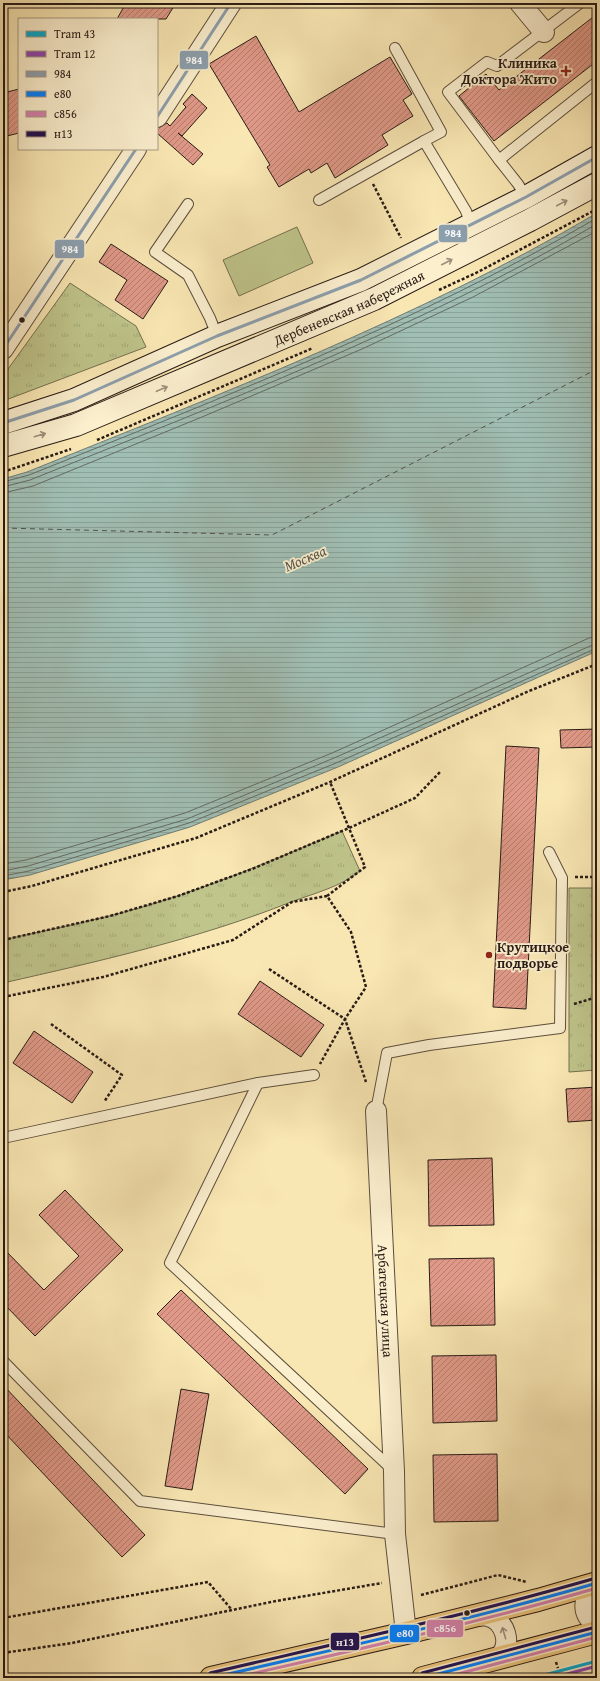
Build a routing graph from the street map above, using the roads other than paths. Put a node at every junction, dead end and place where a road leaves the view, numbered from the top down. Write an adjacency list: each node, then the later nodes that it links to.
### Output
1 (231, 3): 7 (street)
2 (520, 3): 4 (street)
3 (580, 3): 4 (lane)
4 (544, 32): 11 (lane)
5 (395, 48): 8 (lane)
6 (597, 82): 11 (lane)
7 (158, 115)
8 (424, 141): 14 (lane); 16 (lane)
9 (135, 150): 18 (street)
10 (597, 157): 13 (main road, Дербеневская набережная)
11 (499, 160): 13 (lane)
12 (597, 184): 20 (main road, Дербеневская набережная, one-way to 12)
13 (526, 197): 16 (main road, Дербеневская набережная)
14 (319, 200)
15 (188, 204): 17 (lane)
16 (471, 225): 17 (main road, Дербеневская набережная)
17 (217, 336): 19 (main road, Дербеневская набережная)
18 (3, 348)
19 (8, 420)
20 (3, 446)
21 (550, 852): 24 (lane)
22 (314, 1075): 23 (lane)
23 (258, 1083): 25 (lane); 27 (lane)
24 (376, 1111): 27 (street, Арбатецкая улица)
25 (3, 1138)
26 (3, 1362): 28 (lane)
27 (394, 1471): 28 (street, Арбатецкая улица)
28 (395, 1534): 33 (street, Арбатецкая улица)
29 (597, 1584): 30 (main road); 31 (street)
30 (475, 1616): 33 (main road); 34 (street, one-way to 30)
31 (597, 1624)
32 (597, 1632): 34 (main road)
33 (406, 1633): 35 (main road)
34 (487, 1661): 36 (main road)
35 (211, 1678)
36 (423, 1678)

